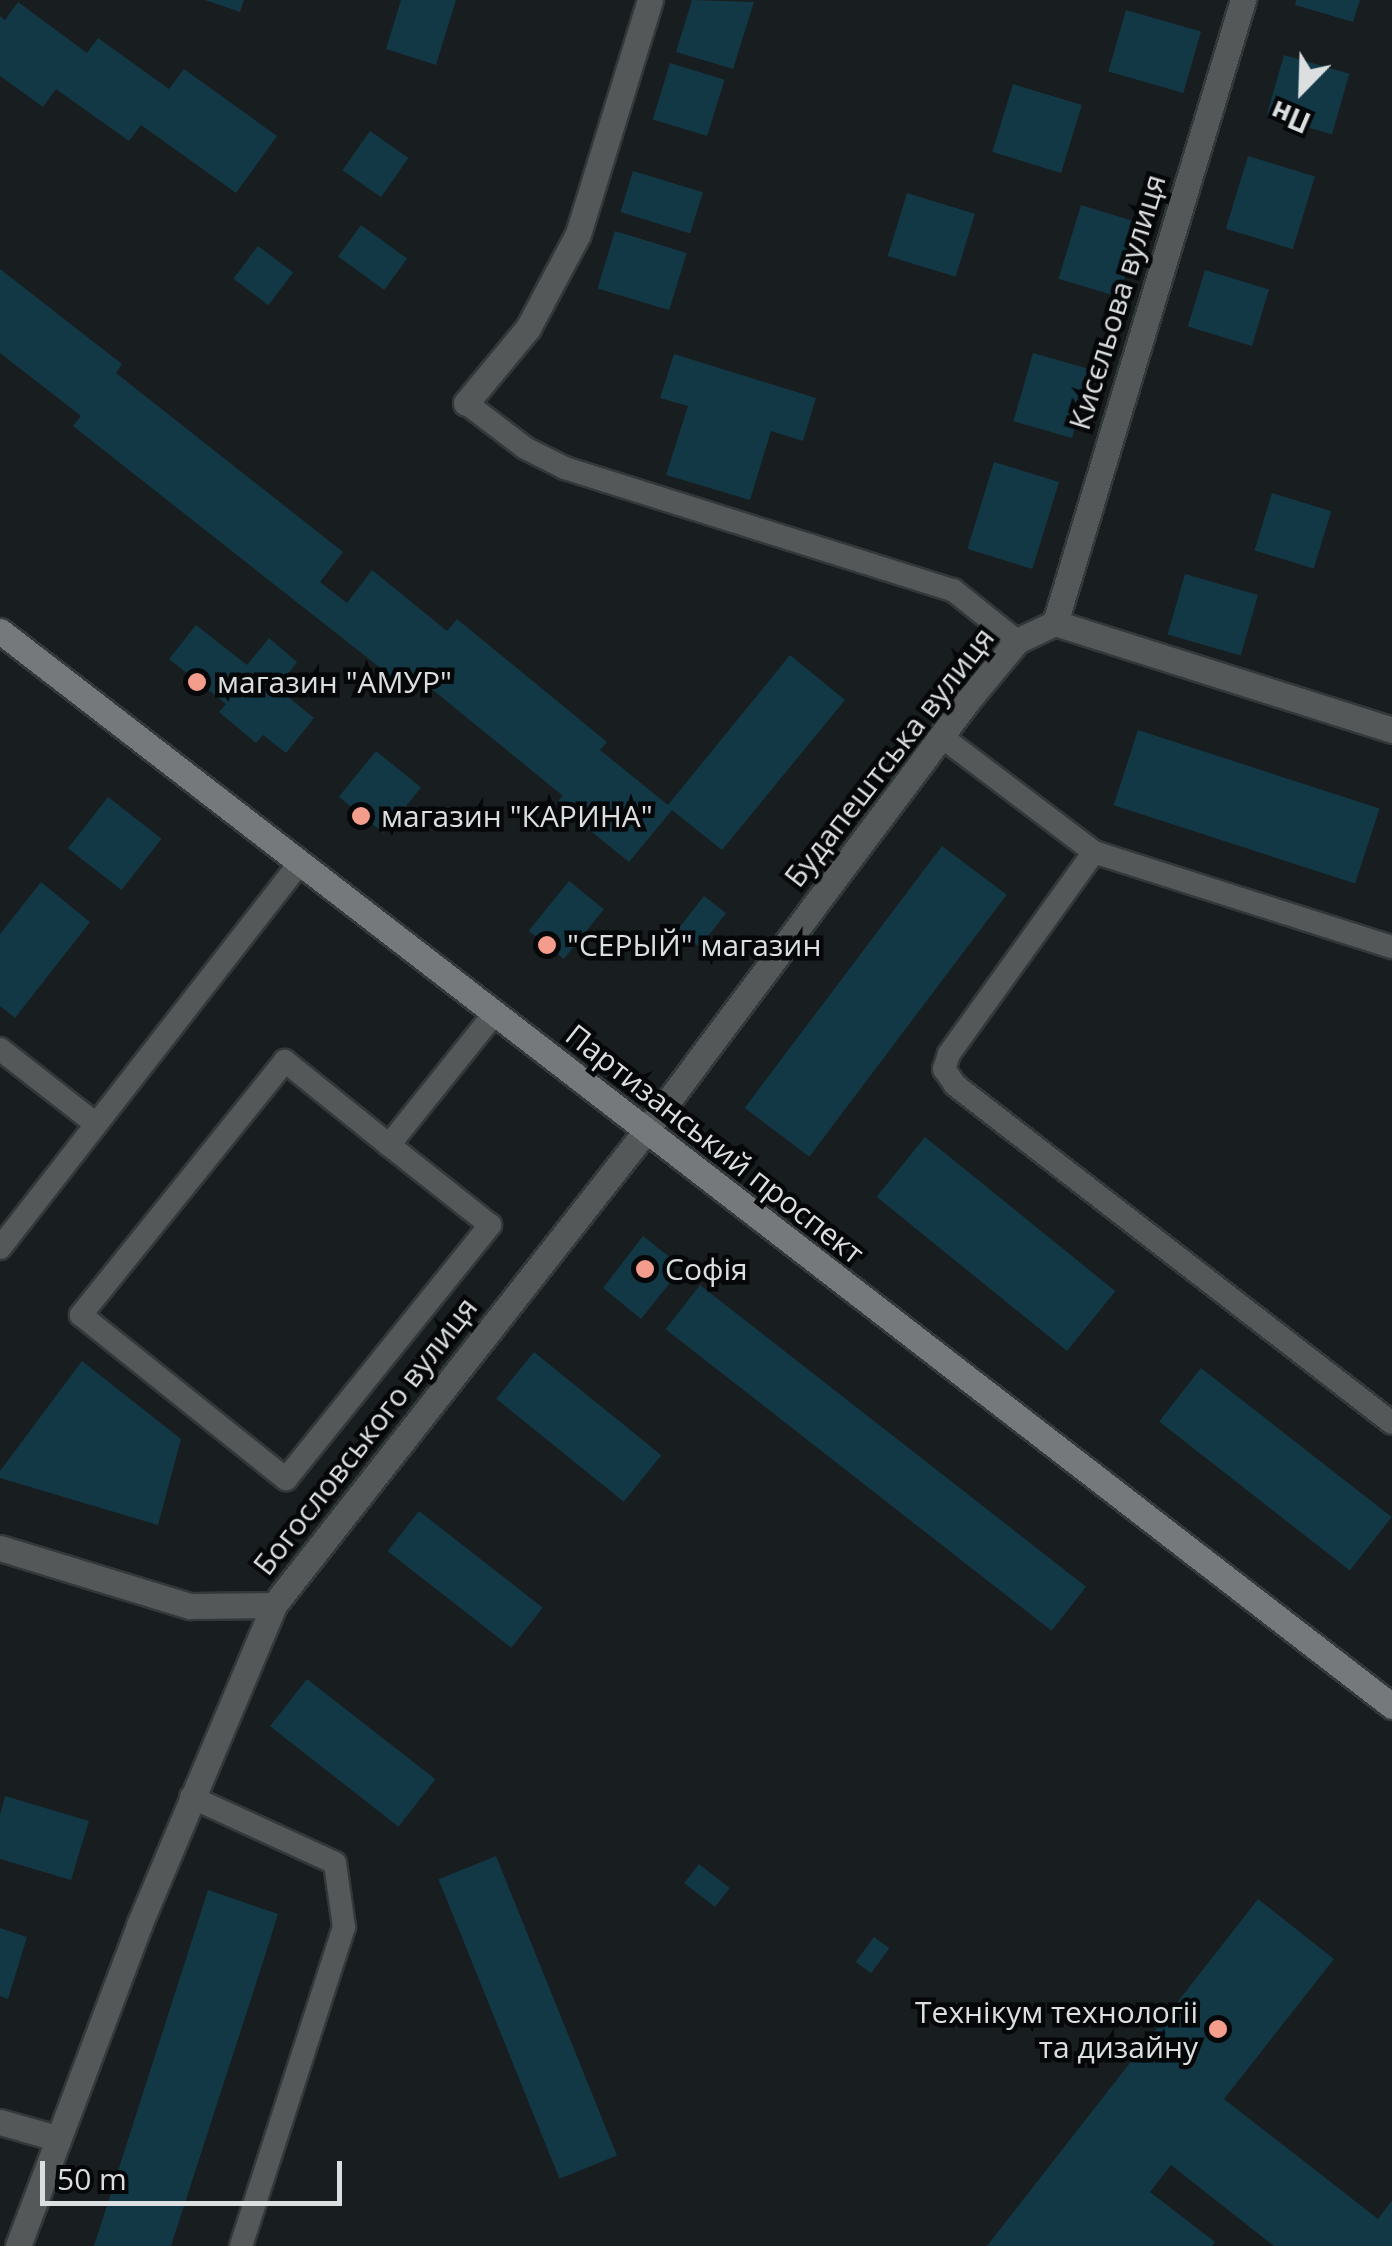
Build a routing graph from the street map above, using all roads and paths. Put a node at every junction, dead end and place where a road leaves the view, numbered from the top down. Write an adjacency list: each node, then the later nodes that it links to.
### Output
1 (650, 0): 3 (street)
2 (1243, 0): 4 (street, Кисєльова вулиця)
3 (466, 403): 6 (lane)
4 (1055, 622): 6 (street, Будапештська вулиця); 7 (street)
5 (0, 632): 10 (street, Партизанський проспект)
6 (1017, 642): 8 (street, Будапештська вулиця)
7 (1392, 730)
8 (942, 737): 9 (lane); 15 (street, Будапештська вулиця)
9 (1094, 852): 11 (lane); 18 (lane)
10 (299, 864): 12 (street, Партизанський проспект); 14 (lane)
11 (1392, 947)
12 (494, 1014): 15 (street, Партизанський проспект); 16 (lane)
13 (0, 1049): 14 (lane)
14 (96, 1124): 17 (lane)
15 (645, 1132): 20 (street, Богословського вулиця); 21 (street, Партизанський проспект)
16 (389, 1144): 16 (lane)
17 (0, 1248)
18 (1392, 1423)
19 (0, 1548): 20 (street, Богословського вулиця)
20 (274, 1605): 22 (street)
21 (1392, 1706)
22 (191, 1797): 24 (street); 26 (lane)
23 (0, 2122): 24 (street)
24 (56, 2138): 25 (street)
25 (18, 2246)
26 (242, 2246)

